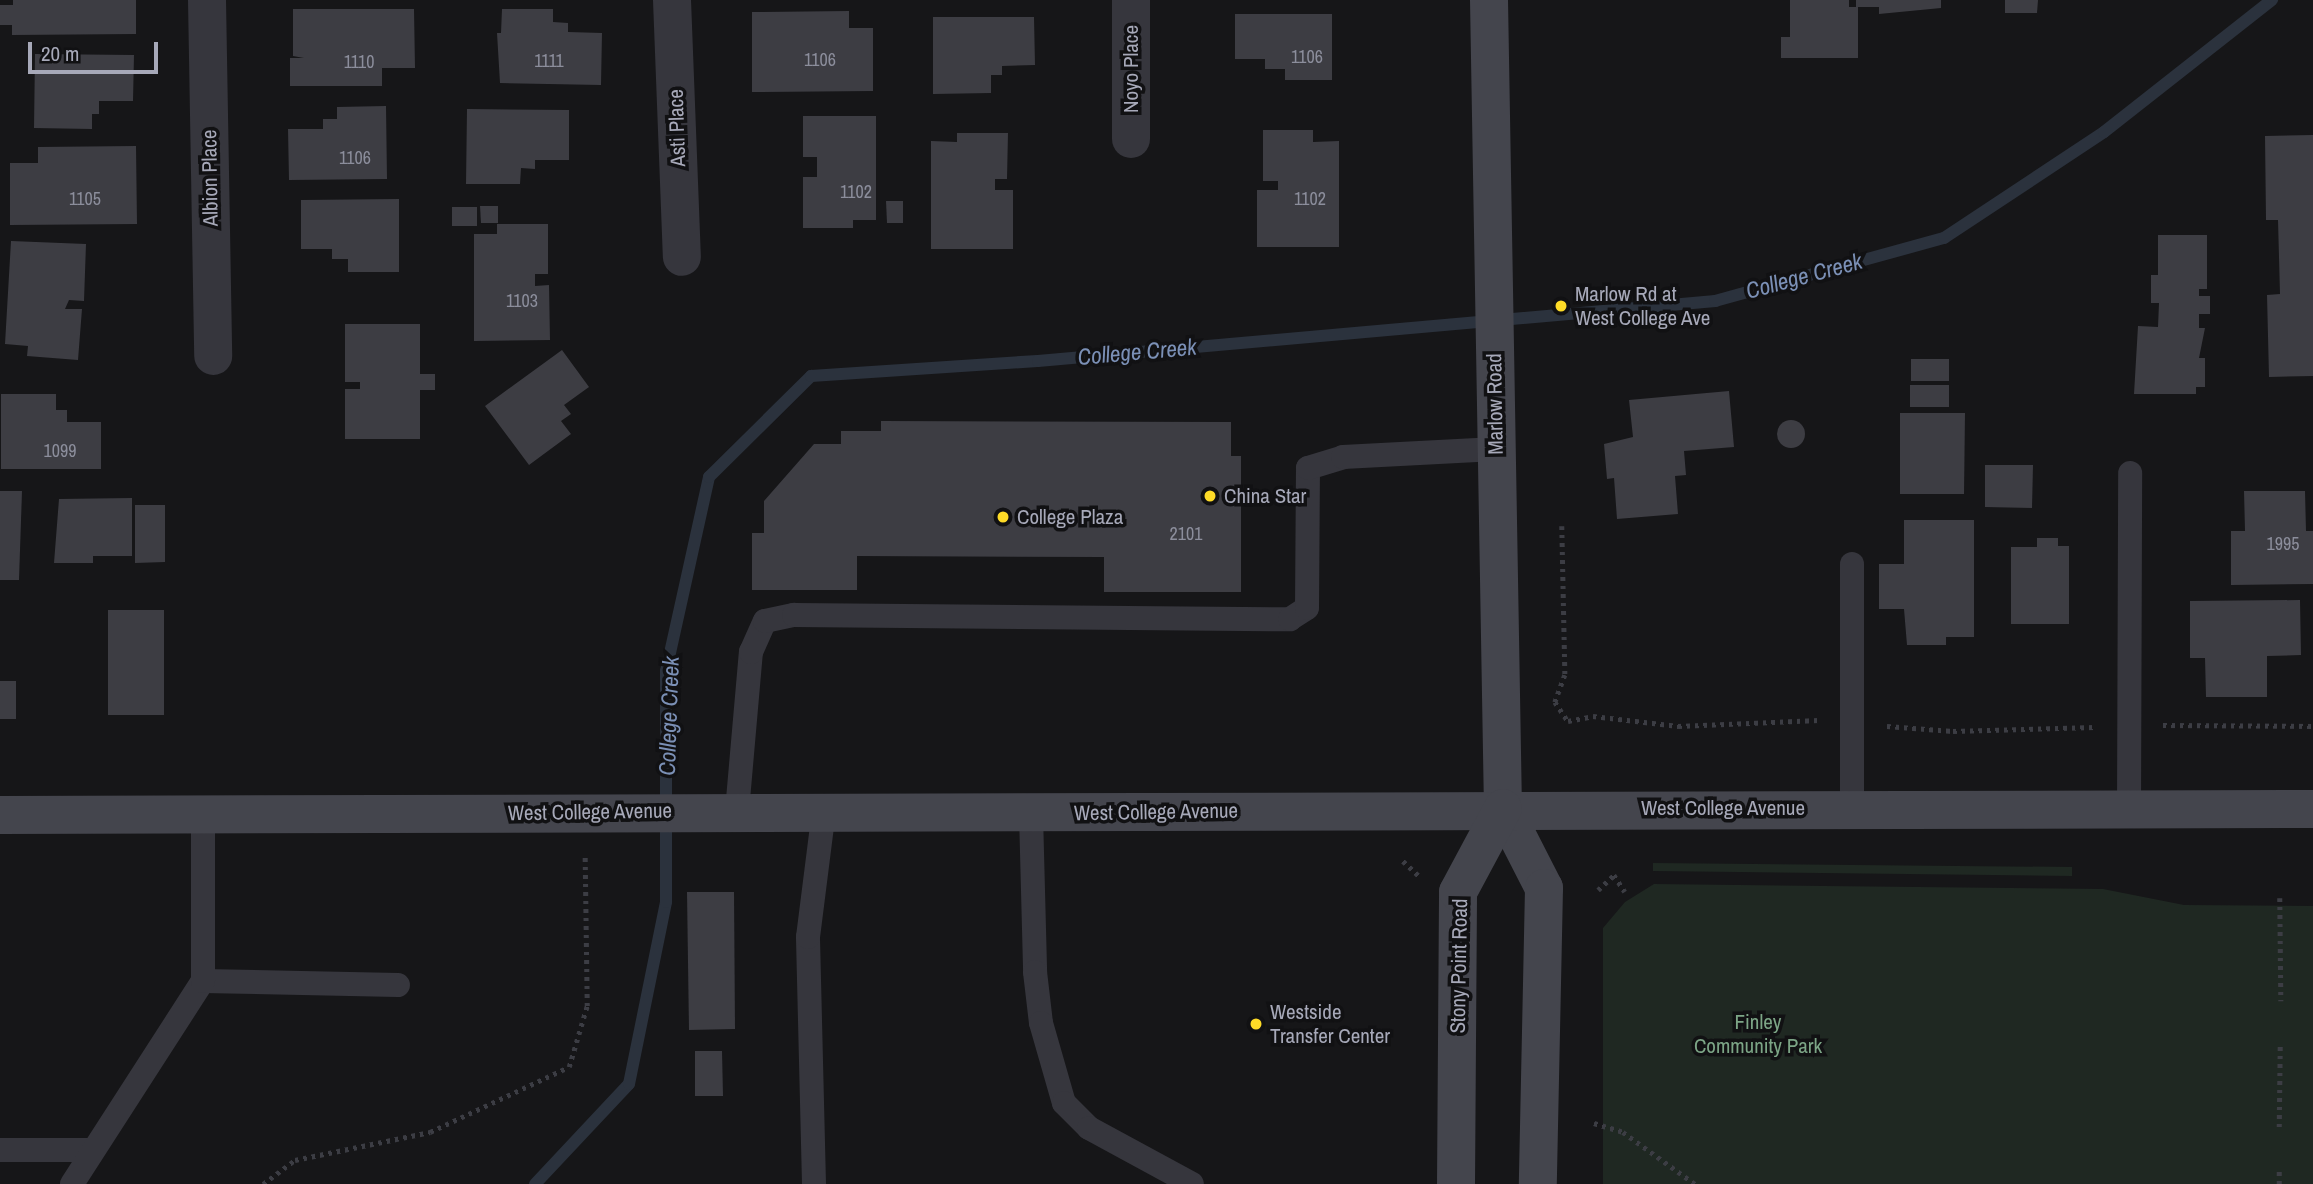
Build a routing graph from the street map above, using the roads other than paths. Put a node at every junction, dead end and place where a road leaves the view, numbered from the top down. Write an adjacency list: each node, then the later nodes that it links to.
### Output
1 (207, 0): 7 (street, Albion Place)
2 (672, 0): 6 (street, Asti Place)
3 (1130, 0): 5 (street, Noyo Place)
4 (1489, 0): 8 (main road, Marlow Road)
5 (1131, 139)
6 (682, 257)
7 (213, 356)
8 (1496, 449): 11 (main road, Marlow Road); 15 (lane)
9 (2130, 473): 13 (lane)
10 (1852, 564): 12 (lane)
11 (1503, 808): 12 (main road, West College Avenue); 18 (main road, West College Avenue); 27 (main road, Stony Point Road); 28 (main road)
12 (1852, 808): 13 (main road, West College Avenue)
13 (2129, 809): 14 (main road, West College Avenue)
14 (2313, 809)
15 (737, 811): 16 (main road, West College Avenue); 17 (main road, West College Avenue)
16 (824, 811): 18 (main road, West College Avenue); 25 (lane)
17 (203, 813): 19 (main road, West College Avenue); 20 (lane)
18 (1031, 814): 26 (lane)
19 (0, 815)
20 (203, 981): 21 (lane); 23 (lane)
21 (398, 985)
22 (0, 1150): 23 (lane)
23 (93, 1150): 24 (lane)
24 (72, 1184)
25 (814, 1184)
26 (1192, 1184)
27 (1457, 1184)
28 (1538, 1184)

